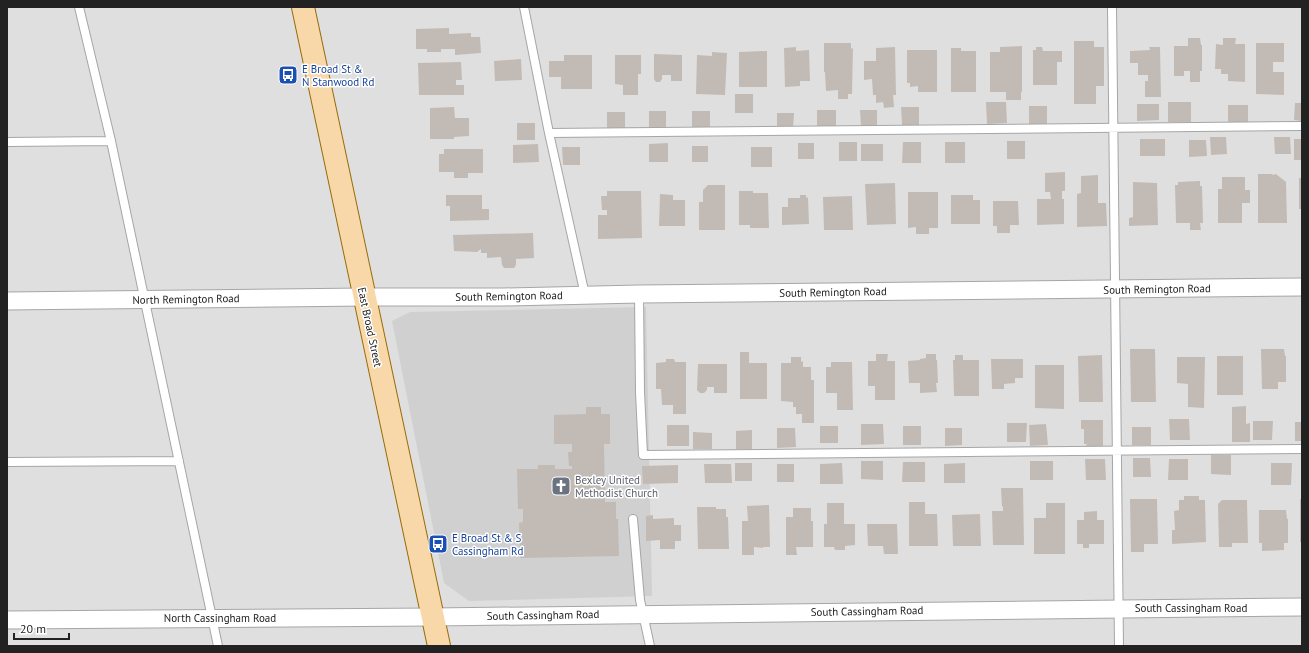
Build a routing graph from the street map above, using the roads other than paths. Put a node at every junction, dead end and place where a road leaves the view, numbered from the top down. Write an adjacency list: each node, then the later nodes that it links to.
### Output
1 (79, 7): 8 (lane)
2 (303, 7): 14 (main road, East Broad Street)
3 (524, 7): 7 (lane)
4 (1112, 7): 6 (lane)
5 (1302, 126): 6 (lane)
6 (1113, 128): 7 (lane); 11 (lane)
7 (549, 133): 13 (lane)
8 (111, 140): 9 (lane); 15 (lane)
9 (7, 142)
10 (1302, 287): 11 (street, South Remington Road)
11 (1115, 289): 12 (street, South Remington Road); 18 (lane)
12 (640, 294): 13 (street, South Remington Road); 18 (lane)
13 (585, 295): 14 (street, South Remington Road)
14 (364, 297): 15 (street, North Remington Road); 25 (main road, East Broad Street)
15 (145, 299): 16 (street, North Remington Road); 19 (lane)
16 (7, 301)
17 (1302, 448): 18 (lane)
18 (1116, 451): 23 (lane)
19 (179, 461): 20 (lane); 26 (lane)
20 (7, 462)
21 (633, 519): 24 (lane)
22 (1302, 607): 23 (street, South Cassingham Road)
23 (1118, 608): 24 (street, South Cassingham Road); 31 (lane)
24 (643, 613): 25 (street, South Cassingham Road); 30 (lane)
25 (432, 617): 26 (street, North Cassingham Road); 29 (main road, East Broad Street)
26 (213, 618): 27 (street, North Cassingham Road); 28 (lane)
27 (7, 620)
28 (218, 646)
29 (438, 646)
30 (650, 646)
31 (1119, 646)

